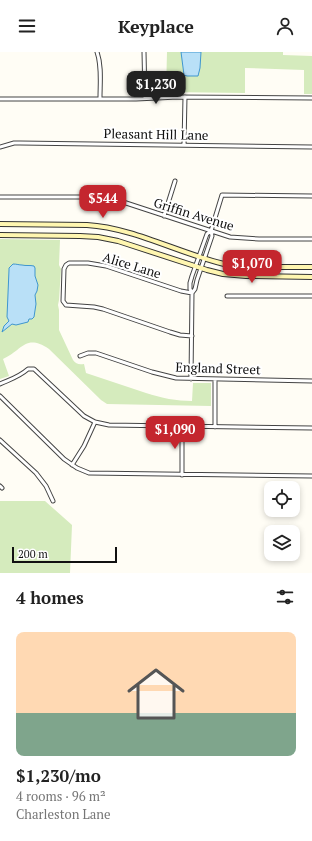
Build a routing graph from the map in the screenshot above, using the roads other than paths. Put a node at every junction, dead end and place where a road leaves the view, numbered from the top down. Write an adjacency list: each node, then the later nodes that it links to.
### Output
1 (97, 52): 4 (street)
2 (144, 52): 5 (street)
3 (185, 96): 5 (street); 6 (street); 8 (street)
4 (100, 98): 5 (street); 7 (street)
5 (146, 98)
6 (312, 98)
7 (0, 99)
8 (184, 145): 9 (street, Pleasant Hill Lane); 10 (street, Pleasant Hill Lane)
9 (0, 147)
10 (312, 148)
11 (175, 181): 14 (street)
12 (312, 196): 16 (street)
13 (0, 197): 14 (street, Griffin Avenue)
14 (164, 216): 16 (street, Griffin Avenue)
15 (0, 224): 19 (street)
16 (210, 231): 18 (street, Griffin Avenue); 19 (street); 20 (street)
17 (0, 235): 21 (street)
18 (312, 239)
19 (198, 257): 20 (street); 21 (street)
20 (204, 258): 22 (street); 23 (street)
21 (196, 266): 23 (street); 25 (street)
22 (312, 267)
23 (201, 268): 24 (street); 25 (street)
24 (312, 277)
25 (192, 293): 28 (street); 28 (street, Alice Lane)
26 (227, 296): 27 (street)
27 (312, 296)
28 (192, 336): 30 (street)
29 (80, 356): 30 (street, England Street)
30 (191, 378): 31 (street, England Street)
31 (215, 379): 32 (street, England Street); 37 (street)
32 (312, 381)
33 (0, 384): 35 (street)
34 (0, 396): 40 (street)
35 (95, 422): 36 (street); 40 (street)
36 (182, 426): 37 (street); 41 (street)
37 (215, 427): 38 (street)
38 (312, 428)
39 (0, 440): 43 (street)
40 (72, 465): 41 (street)
41 (182, 474): 42 (street)
42 (312, 476)
43 (53, 501)

